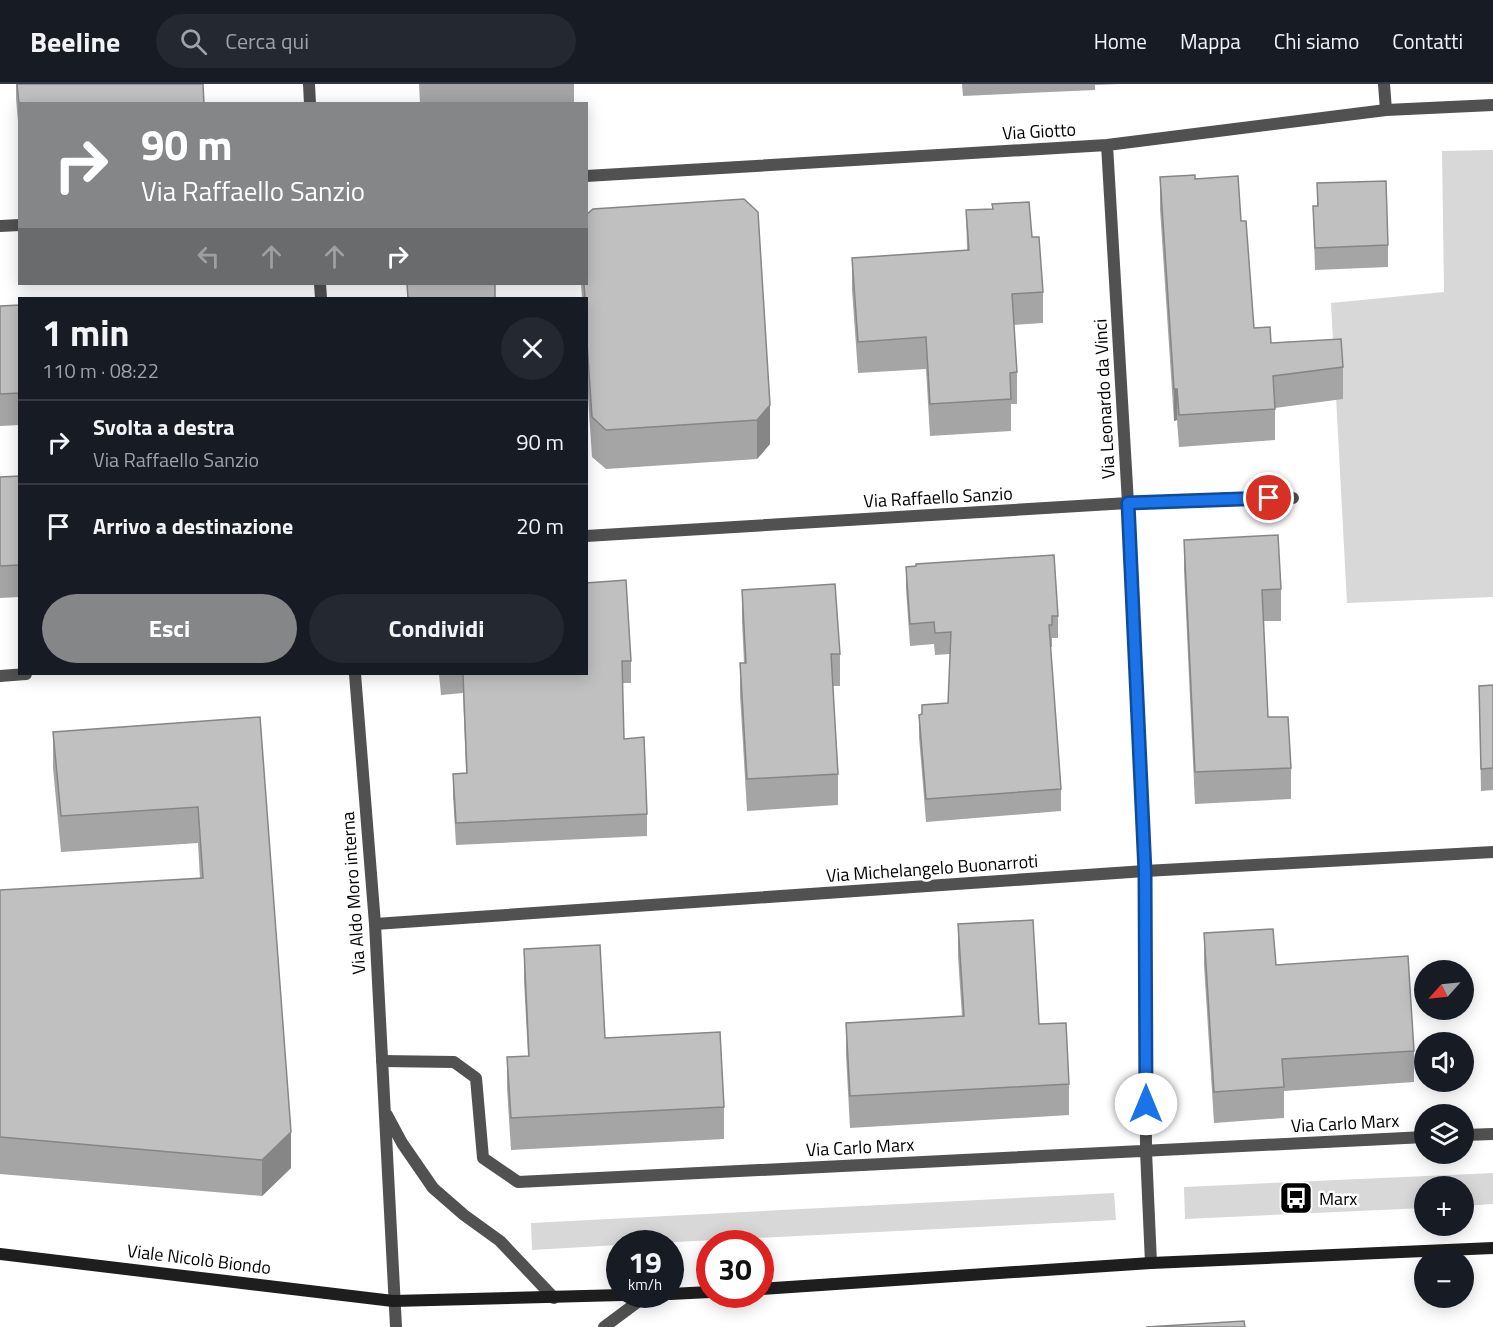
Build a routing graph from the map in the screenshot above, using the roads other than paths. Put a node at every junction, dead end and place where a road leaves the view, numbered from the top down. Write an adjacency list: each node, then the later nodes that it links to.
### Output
1 (309, 84): 3 (street)
2 (1384, 84): 5 (street)
3 (310, 102)
4 (1493, 105): 5 (street, Via Giotto)
5 (1386, 110): 6 (street, Via Giotto)
6 (1107, 145): 7 (street, Via Giotto); 11 (street, Via Leonardo da Vinci)
7 (588, 176)
8 (18, 225): 9 (street)
9 (0, 226)
10 (1293, 498): 11 (street, Via Raffaello Sanzio)
11 (1128, 503): 12 (street, Via Raffaello Sanzio); 17 (street, Via Leonardo da Vinci)
12 (588, 536)
13 (18, 675): 15 (street)
14 (355, 675): 18 (street, Via Aldo Moro interna)
15 (0, 676)
16 (1493, 852): 17 (street, Via Michelangelo Buonarroti)
17 (1145, 872): 18 (street, Via Michelangelo Buonarroti); 24 (street, Via Leonardo da Vinci)
18 (375, 924): 19 (street, Via Aldo Moro interna)
19 (382, 1061): 20 (street, Via Aldo Moro interna); 24 (street, Via Carlo Marx)
20 (384, 1110): 30 (street, Via Aldo Moro interna); 31 (street, Via Aldo Moro interna)
21 (1493, 1134): 22 (street)
22 (1474, 1135)
23 (1414, 1138): 24 (street, Via Carlo Marx)
24 (1146, 1151): 27 (street, Via Leonardo da Vinci)
25 (1493, 1248): 27 (main road)
26 (0, 1254): 31 (main road, Viale Nicolò Biondo)
27 (1151, 1263): 28 (main road)
28 (774, 1288)
29 (606, 1296): 30 (main road)
30 (554, 1298): 31 (main road)
31 (393, 1301): 33 (street, Via Aldo Moro interna)
32 (630, 1308): 34 (street)
33 (396, 1327)
34 (604, 1327)

